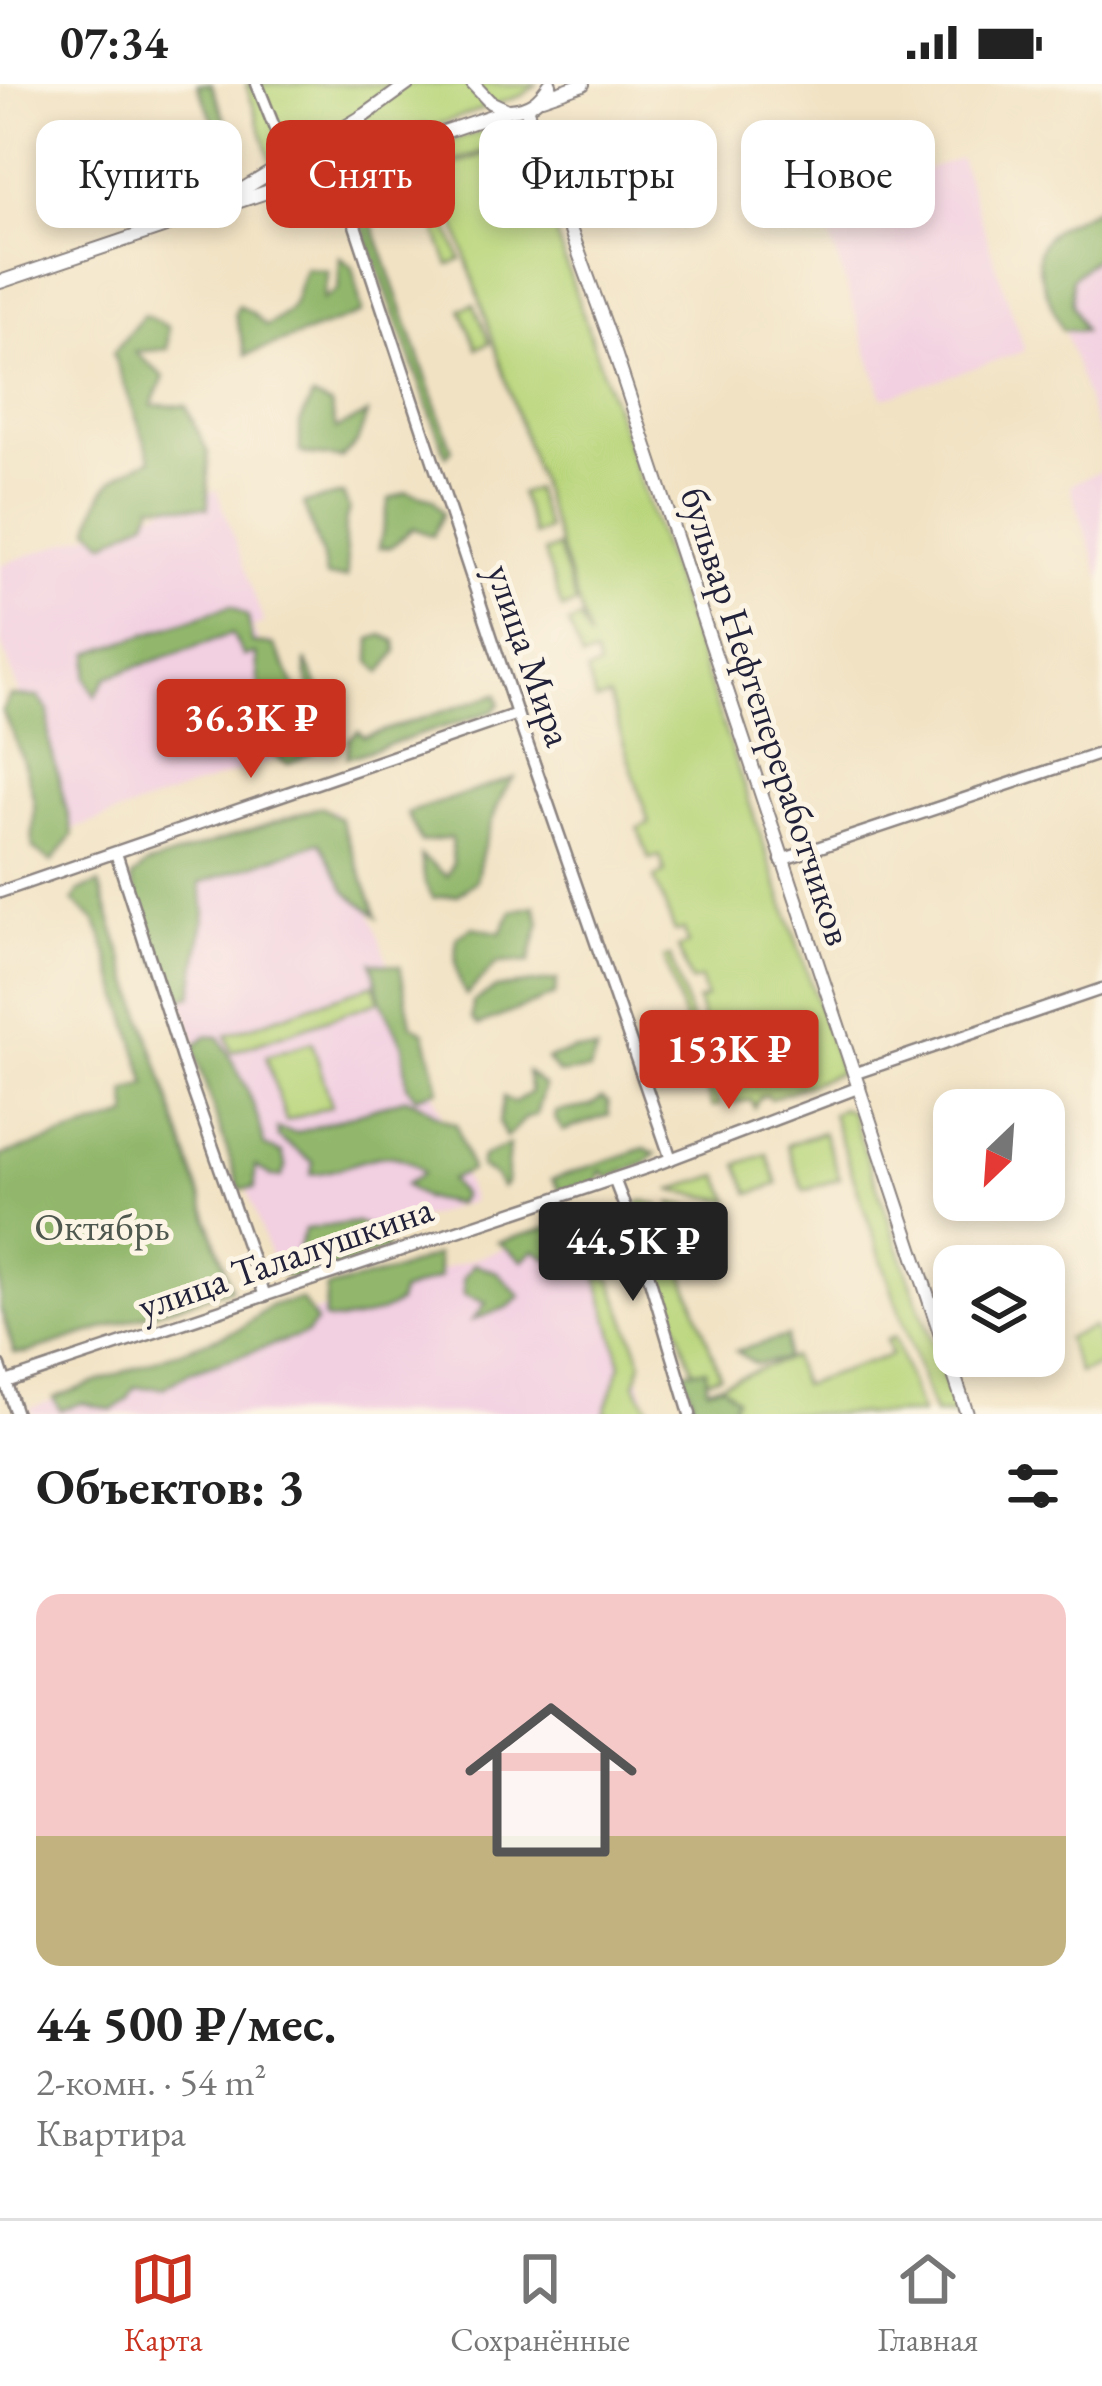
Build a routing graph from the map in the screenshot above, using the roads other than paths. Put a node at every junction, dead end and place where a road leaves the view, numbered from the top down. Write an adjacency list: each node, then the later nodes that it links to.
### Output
1 (257, 84): 10 (street)
2 (408, 84): 9 (street)
3 (473, 84): 8 (street)
4 (550, 84): 6 (street)
5 (584, 84): 6 (street)
6 (541, 98): 7 (street)
7 (526, 108): 8 (street); 20 (street, бульвар Нефтепереработчиков)
8 (508, 110): 13 (street)
9 (365, 116): 11 (street); 12 (street)
10 (269, 120)
11 (358, 120)
12 (363, 120)
13 (455, 128)
14 (165, 228): 16 (street)
15 (351, 228): 17 (street, улица Мира)
16 (0, 282)
17 (517, 714): 19 (street); 24 (street, улица Мира)
18 (1102, 753): 20 (street)
19 (116, 853): 21 (street); 26 (street)
20 (781, 860): 23 (street, бульвар Нефтепереработчиков)
21 (0, 892)
22 (1102, 989): 23 (street, улица Талалушкина)
23 (858, 1080): 24 (street, улица Талалушкина); 31 (street, бульвар Нефтепереработчиков)
24 (671, 1159): 25 (street, улица Талалушкина)
25 (614, 1179): 26 (street, улица Талалушкина); 30 (street)
26 (265, 1296): 28 (street, улица Талалушкина)
27 (0, 1366): 28 (street)
28 (3, 1383): 29 (street)
29 (16, 1414)
30 (690, 1414)
31 (967, 1414)

